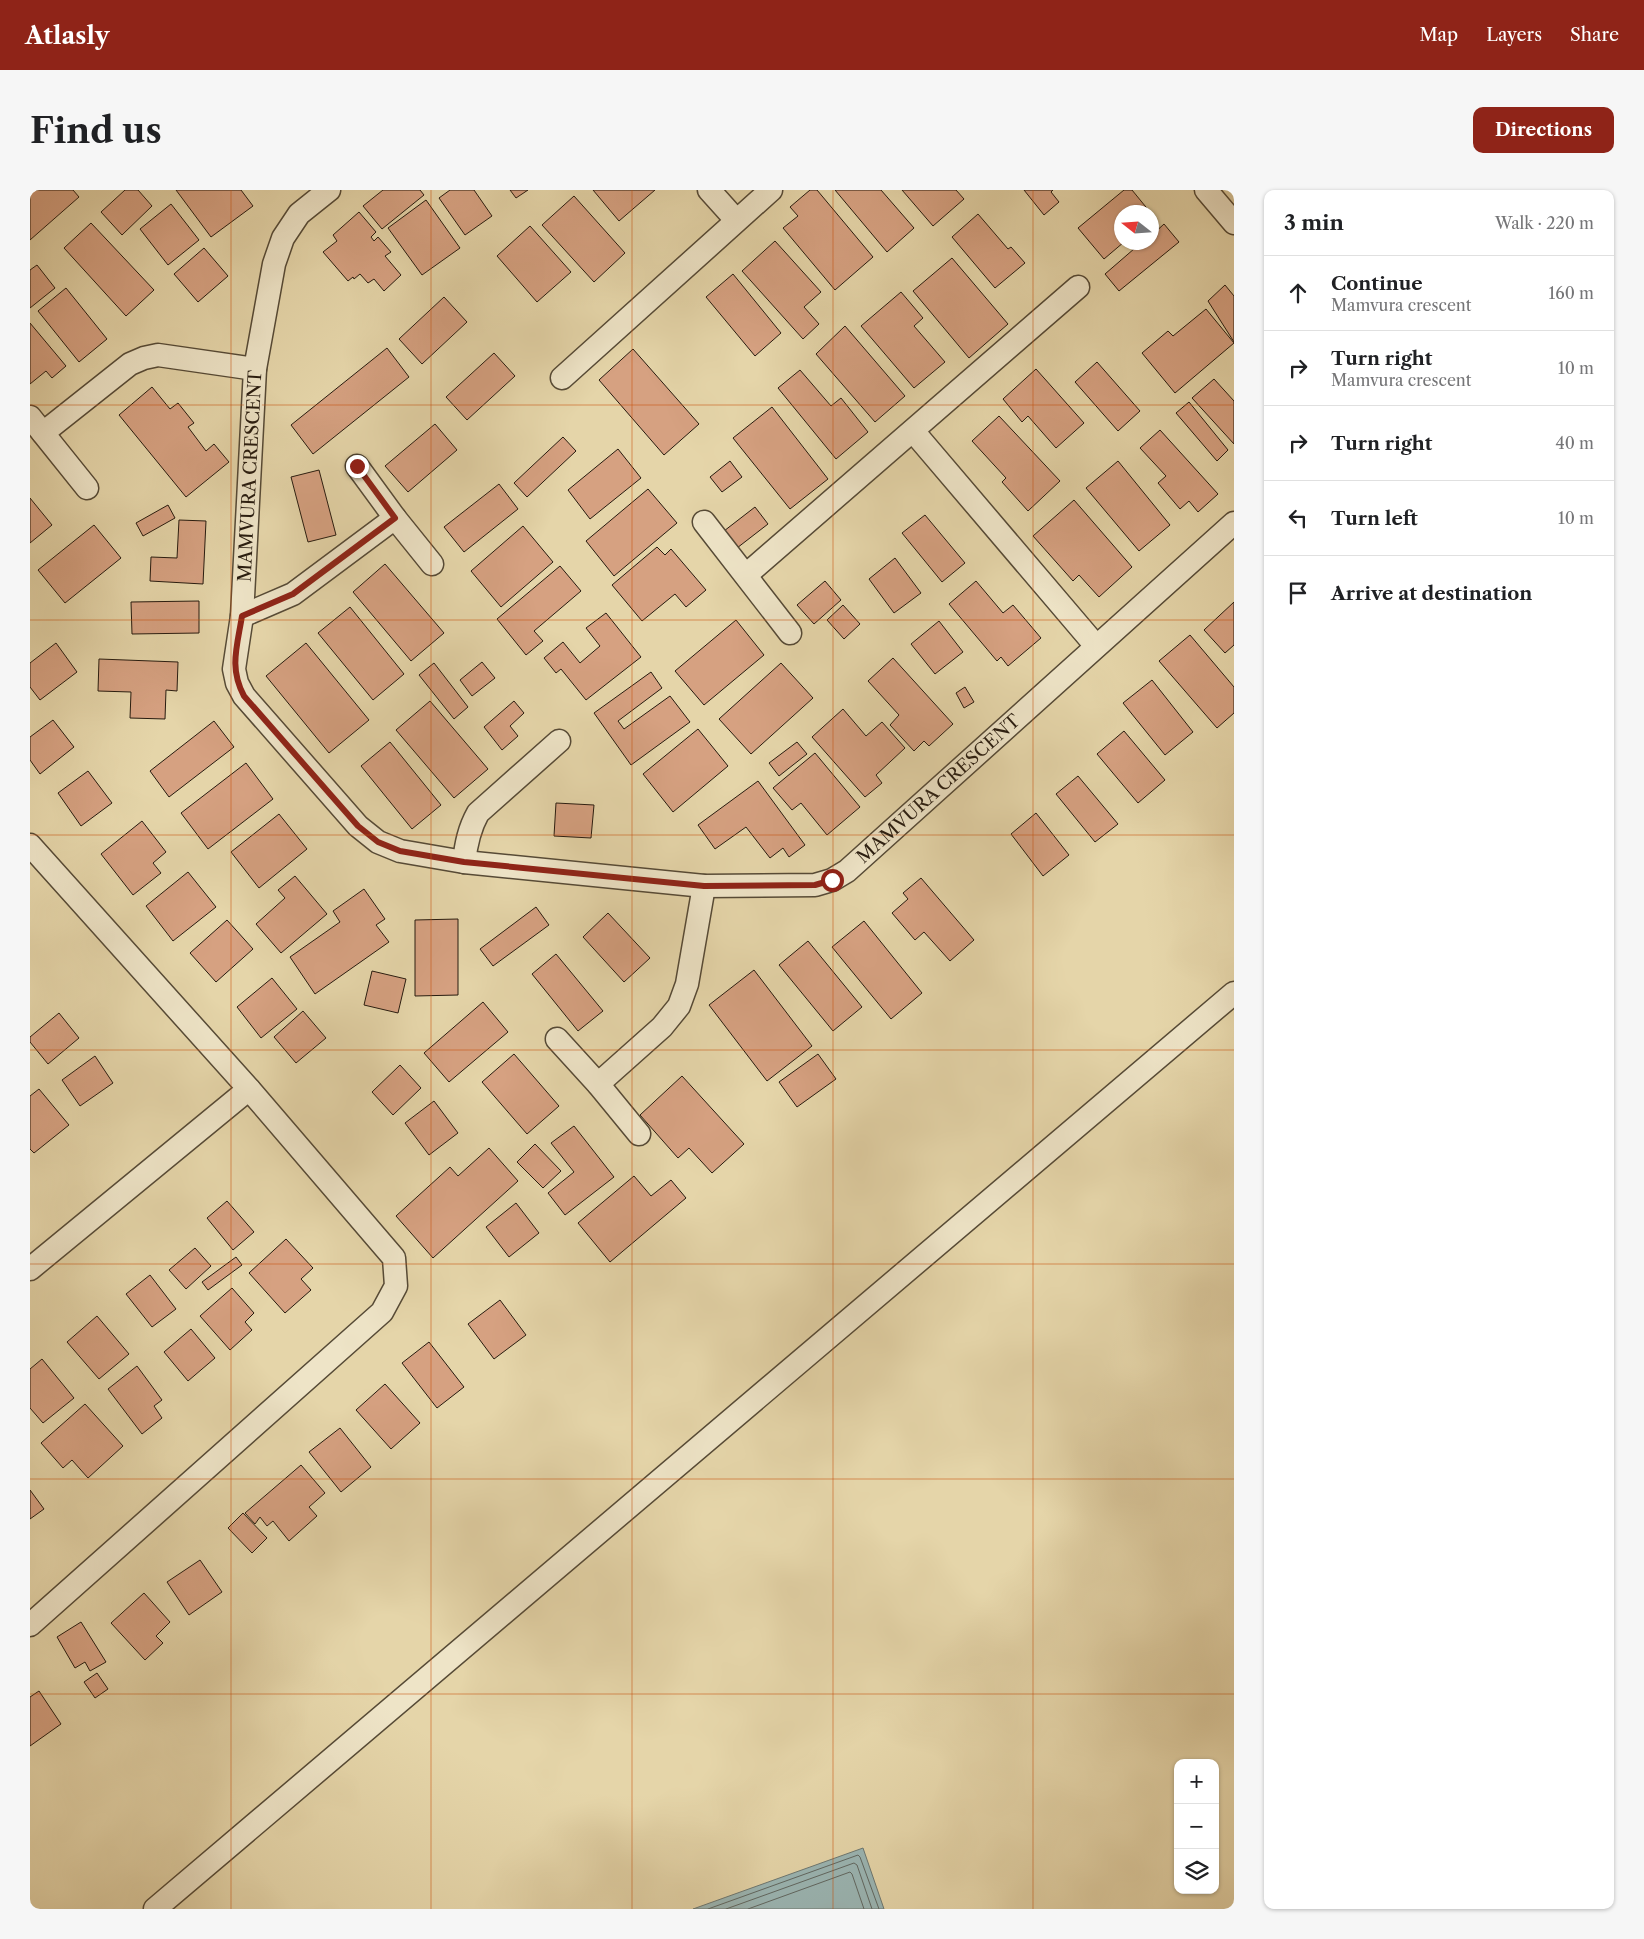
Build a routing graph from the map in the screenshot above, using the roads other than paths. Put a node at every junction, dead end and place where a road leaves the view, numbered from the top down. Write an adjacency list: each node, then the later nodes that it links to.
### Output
1 (329, 190): 8 (street, MAMVURA CRESCENT)
2 (710, 190): 5 (street)
3 (771, 190): 5 (street)
4 (1206, 190): 6 (street)
5 (736, 220): 9 (street)
6 (1234, 223)
7 (1078, 287): 11 (street)
8 (255, 369): 10 (street); 19 (street, MAMVURA CRESCENT)
9 (562, 378)
10 (36, 425): 13 (street)
11 (913, 431): 18 (street); 21 (street)
12 (357, 466): 14 (street)
13 (88, 488)
14 (395, 518): 17 (street); 19 (street)
15 (704, 522): 18 (street)
16 (1234, 523): 21 (street, MAMVURA CRESCENT)
17 (432, 564)
18 (746, 575): 20 (street)
19 (242, 616): 24 (street, MAMVURA CRESCENT)
20 (790, 633)
21 (1096, 646): 25 (street, MAMVURA CRESCENT)
22 (559, 741): 24 (street)
23 (30, 845): 29 (street)
24 (464, 862): 25 (street, MAMVURA CRESCENT)
25 (704, 886): 28 (street)
26 (1234, 993): 33 (street)
27 (557, 1039): 28 (street)
28 (598, 1084): 30 (street)
29 (248, 1089): 31 (street); 32 (street)
30 (639, 1134)
31 (31, 1266)
32 (30, 1625)
33 (155, 1909)

